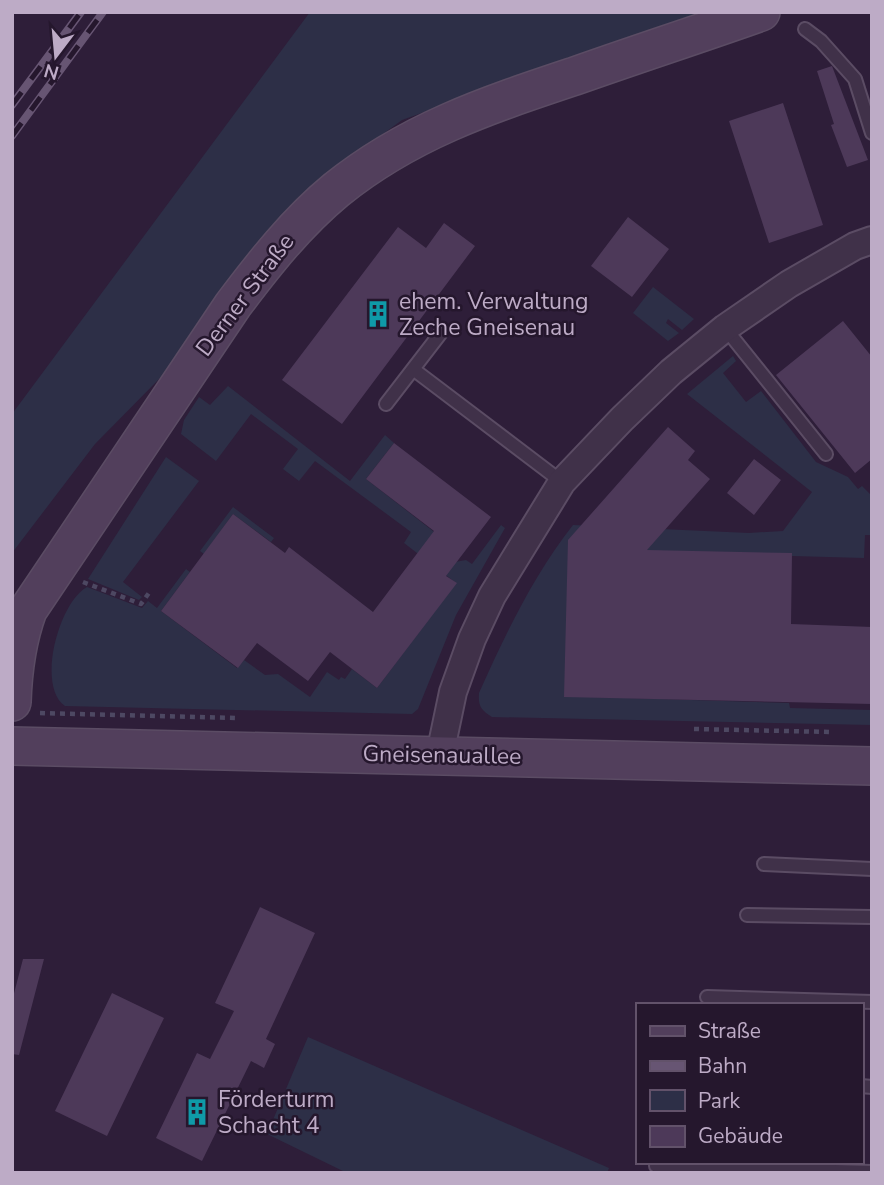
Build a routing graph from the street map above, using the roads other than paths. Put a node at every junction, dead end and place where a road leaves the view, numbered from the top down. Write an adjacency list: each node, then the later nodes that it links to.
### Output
1 (760, 13): 11 (main road, Derner Straße)
2 (805, 29): 3 (lane)
3 (872, 133)
4 (872, 240): 5 (street)
5 (724, 328): 9 (lane); 10 (street)
6 (440, 334): 7 (lane)
7 (413, 369): 8 (lane); 10 (lane)
8 (386, 404)
9 (826, 454)
10 (562, 482): 13 (street)
11 (12, 702)
12 (12, 746): 13 (main road, Gneisenauallee)
13 (440, 754): 14 (main road, Gneisenauallee)
14 (872, 766)
15 (764, 864): 16 (lane)
16 (872, 869)
17 (747, 915): 18 (lane)
18 (872, 918)
19 (707, 997): 20 (lane)
20 (872, 1002)
21 (656, 1166): 22 (lane)
22 (872, 1172)

